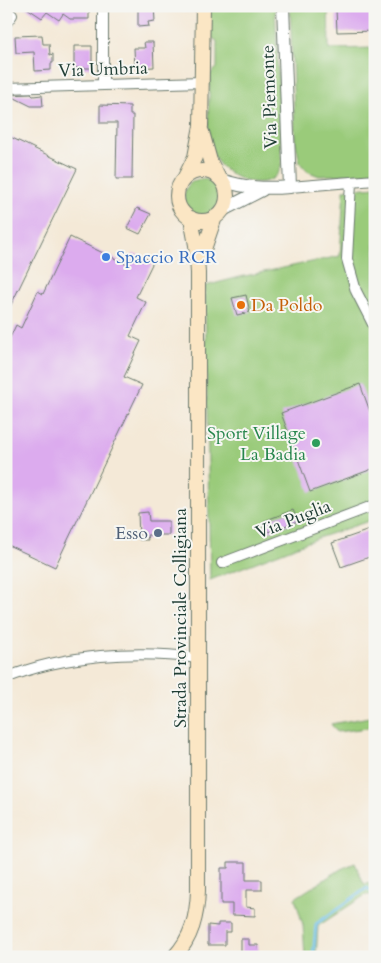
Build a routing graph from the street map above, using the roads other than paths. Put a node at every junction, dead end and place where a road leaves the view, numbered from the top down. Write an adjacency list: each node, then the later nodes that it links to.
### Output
1 (103, 6): 5 (street)
2 (203, 6): 4 (main road)
3 (283, 6): 12 (street, Via Piemonte)
4 (202, 82): 5 (street, Via Umbria); 7 (main road)
5 (103, 85): 6 (street, Via Umbria)
6 (6, 88)
7 (201, 126): 8 (main road); 9 (main road)
8 (185, 177): 9 (main road); 15 (main road)
9 (220, 178): 13 (street); 14 (main road)
10 (375, 180): 11 (street)
11 (352, 182): 12 (street); 17 (street)
12 (290, 187): 13 (street)
13 (266, 188): 14 (street)
14 (219, 214): 15 (main road); 16 (main road, Strada Provinciale Colligiana)
15 (191, 218): 16 (main road, Strada Provinciale Colligiana)
16 (198, 273): 20 (main road, Strada Provinciale Colligiana)
17 (375, 328)
18 (375, 505): 19 (street, Via Puglia)
19 (222, 563)
20 (198, 658): 21 (street); 22 (main road, Strada Provinciale Colligiana)
21 (6, 678)
22 (174, 957)

